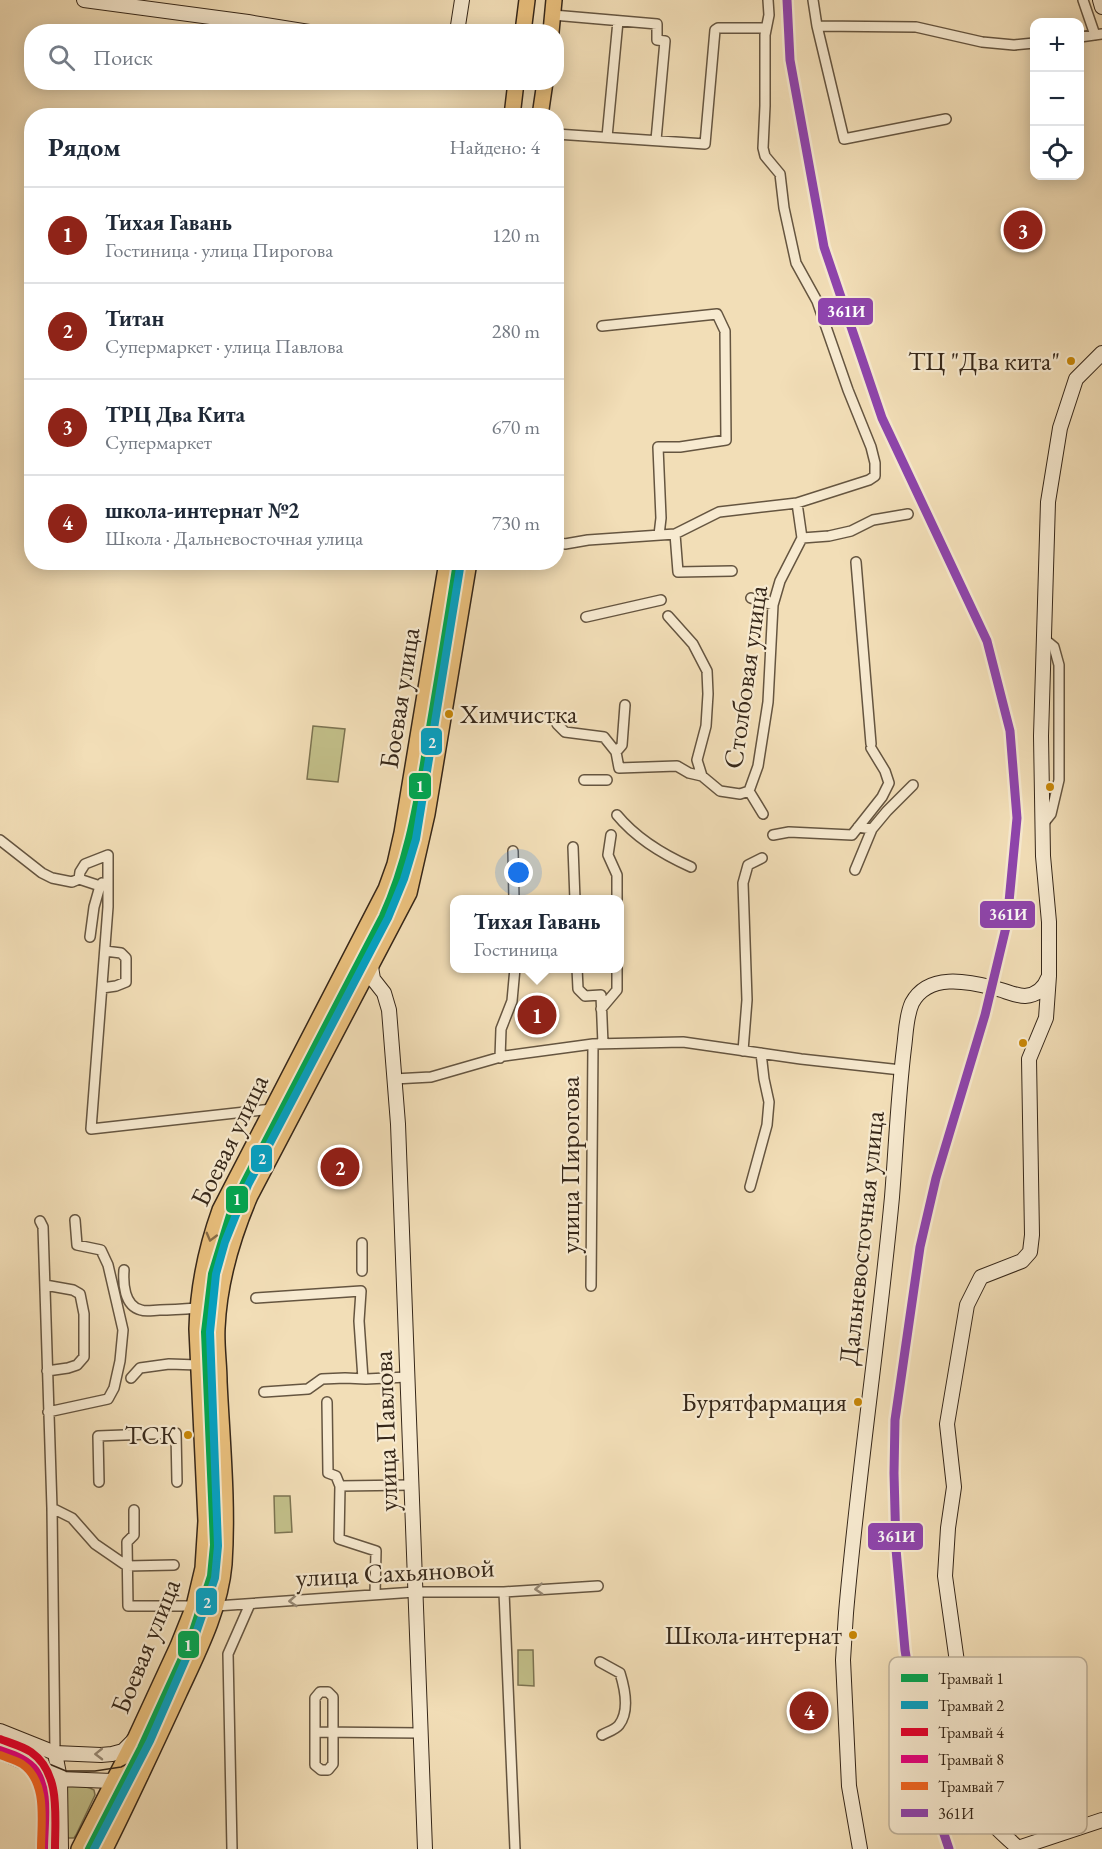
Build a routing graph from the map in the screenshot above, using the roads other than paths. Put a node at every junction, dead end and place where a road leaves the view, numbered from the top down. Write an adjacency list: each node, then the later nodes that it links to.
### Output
1 (84, 0): 11 (street)
2 (462, 0): 12 (street)
3 (527, 0): 13 (main road)
4 (768, 0): 16 (street)
5 (813, 0): 15 (street)
6 (1083, 0): 17 (street)
7 (1100, 0): 8 (street)
8 (1102, 7)
9 (554, 8): 10 (street); 14 (main road)
10 (618, 21): 26 (street); 27 (street)
11 (260, 24)
12 (458, 24)
13 (524, 24)
14 (552, 24)
15 (817, 26): 19 (street); 24 (street)
16 (765, 28): 27 (street); 30 (street)
17 (1099, 34): 18 (street)
18 (1084, 36)
19 (1030, 43)
20 (515, 90): 22 (main road)
21 (544, 90): 23 (main road)
22 (513, 108)
23 (541, 108)
24 (946, 119)
25 (564, 134): 26 (street)
26 (607, 137): 27 (street)
27 (656, 140)
28 (602, 326): 33 (street)
29 (1102, 353): 77 (street)
30 (797, 503): 32 (street); 34 (street)
31 (908, 514): 34 (street)
32 (675, 534): 33 (street); 39 (street, Столбовая улица)
33 (659, 535): 35 (street)
34 (802, 538): 42 (street, Столбовая улица)
35 (564, 544)
36 (856, 562): 55 (street)
37 (446, 570): 91 (main road, Боевая улица)
38 (468, 570): 73 (main road, Боевая улица)
39 (732, 571)
40 (751, 598): 42 (street)
41 (661, 600): 44 (street)
42 (773, 605): 52 (street, Столбовая улица)
43 (668, 616): 48 (street, Столбовая улица)
44 (586, 617)
45 (625, 705): 47 (street)
46 (558, 724): 47 (street, Столбовая улица)
47 (616, 752): 48 (street, Столбовая улица)
48 (702, 776): 52 (street, Столбовая улица)
49 (584, 780): 50 (street)
50 (607, 780)
51 (912, 785): 56 (street)
52 (749, 791): 53 (street, Столбовая улица)
53 (763, 814)
54 (617, 815): 63 (street)
55 (858, 827): 56 (street); 58 (street)
56 (872, 829): 64 (street)
57 (611, 835): 70 (street)
58 (774, 835)
59 (0, 840): 66 (street)
60 (573, 848): 69 (street)
61 (513, 851): 68 (street)
62 (762, 858): 86 (street)
63 (691, 867)
64 (855, 870)
65 (109, 878): 66 (street); 67 (street); 72 (street)
66 (79, 879): 67 (street)
67 (100, 886): 71 (street)
68 (514, 895)
69 (575, 895)
70 (617, 895)
71 (90, 937)
72 (105, 951): 78 (street); 78 (street)
73 (371, 967): 79 (main road, Боевая улица); 82 (street, улица Павлова)
74 (515, 973): 88 (street)
75 (577, 973): 81 (street)
76 (617, 973): 81 (street)
77 (1049, 976): 80 (street); 83 (street)
78 (102, 988): 91 (street)
79 (357, 995): 82 (street); 124 (main road, Боевая улица)
80 (1023, 996): 83 (street, Дальневосточная улица); 89 (street, Дальневосточная улица)
81 (601, 1009): 85 (street)
82 (389, 1010): 90 (street, улица Павлова)
83 (1046, 1018): 125 (street)
84 (593, 1044): 85 (street); 88 (street); 99 (street, улица Пирогова)
85 (603, 1044): 86 (street)
86 (743, 1051): 87 (street)
87 (761, 1053): 89 (street); 92 (street)
88 (500, 1058): 90 (street)
89 (901, 1070): 144 (street, Дальневосточная улица)
90 (394, 1079): 104 (street, улица Павлова)
91 (272, 1109): 101 (main road, Боевая улица, one-way to 101)
92 (750, 1187)
93 (75, 1220): 109 (street)
94 (40, 1221): 98 (street)
95 (362, 1243): 97 (street)
96 (124, 1269): 101 (street)
97 (362, 1271)
98 (45, 1285): 103 (street); 103 (street)
99 (591, 1286)
100 (256, 1298): 106 (street)
101 (198, 1308): 102 (main road, Боевая улица)
102 (198, 1365): 105 (street); 123 (main road, Боевая улица)
103 (47, 1371): 109 (street)
104 (407, 1377): 106 (street); 112 (street, улица Павлова)
105 (131, 1378)
106 (363, 1379): 107 (street)
107 (264, 1392)
108 (327, 1402): 113 (street)
109 (48, 1412): 114 (street)
110 (99, 1482): 111 (street)
111 (177, 1482)
112 (411, 1485): 113 (street); 119 (street, улица Павлова)
113 (340, 1486): 121 (street)
114 (52, 1508): 117 (street); 134 (street)
115 (134, 1510): 117 (street)
116 (174, 1565): 117 (street)
117 (127, 1566): 123 (street, улица Сахьяновой)
118 (598, 1586): 120 (street, улица Сахьяновой, one-way to 120)
119 (415, 1592): 120 (street, улица Сахьяновой); 121 (street, улица Сахьяновой); 130 (street, улица Павлова)
120 (504, 1592): 152 (street)
121 (375, 1594): 122 (street, улица Сахьяновой, one-way to 122)
122 (250, 1604): 124 (street, улица Сахьяновой); 150 (street)
123 (195, 1606): 124 (street, улица Сахьяновой); 132 (main road, Боевая улица)
124 (216, 1606): 136 (main road, Боевая улица)
125 (956, 1657)
126 (600, 1662): 131 (street)
127 (0, 1731): 134 (street)
128 (316, 1732): 129 (street); 129 (street); 129 (street)
129 (333, 1732): 130 (street)
130 (420, 1733): 151 (street, улица Павлова)
131 (602, 1735)
132 (136, 1737): 134 (street, one-way to 134); 138 (main road, Боевая улица)
133 (0, 1752): 135 (street)
134 (55, 1753): 137 (street)
135 (30, 1765): 137 (street); 146 (street)
136 (141, 1775): 138 (street); 149 (main road, Боевая улица)
137 (54, 1776): 138 (street); 147 (street)
138 (112, 1781): 148 (main road, Боевая улица)
139 (1102, 1820): 140 (street)
140 (1087, 1825)
141 (1004, 1834): 145 (street)
142 (1061, 1834): 143 (street)
143 (1058, 1835): 145 (street)
144 (857, 1847)
145 (1018, 1848)
146 (45, 1849)
147 (61, 1849)
148 (79, 1849)
149 (105, 1849)
150 (232, 1849)
151 (425, 1849)
152 (515, 1849)

